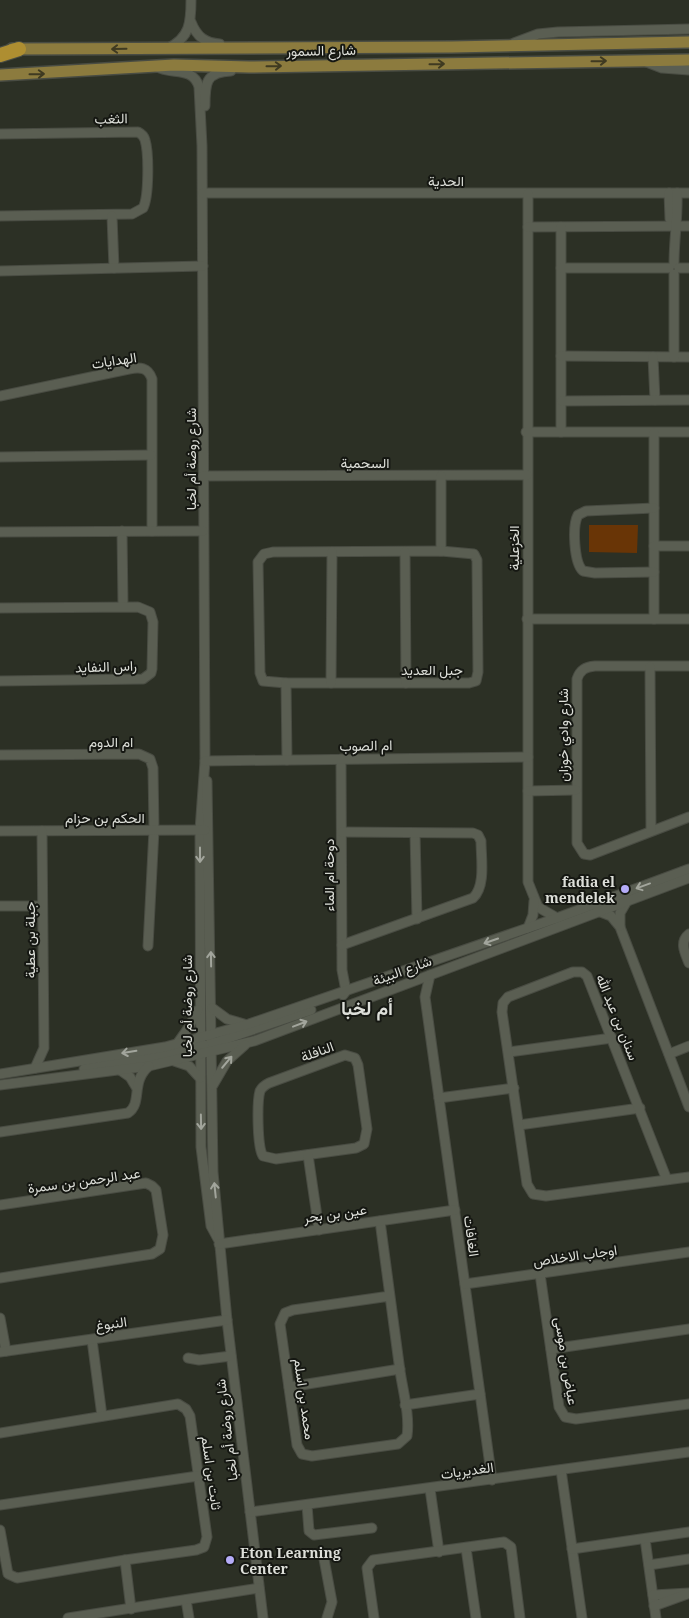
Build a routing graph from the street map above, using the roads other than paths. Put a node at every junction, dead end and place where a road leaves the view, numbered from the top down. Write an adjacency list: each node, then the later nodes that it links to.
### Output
1 (191, 0): 2 (street)
2 (191, 22): 8 (street); 9 (street)
3 (689, 30): 6 (street, شارع السمور)
4 (689, 42): 6 (main road, شارع السمور)
5 (0, 44): 10 (highway)
6 (506, 46): 9 (main road, شارع السمور)
7 (0, 48): 10 (main road, شارع السمور)
8 (168, 48): 9 (main road, شارع السمور); 10 (main road, شارع السمور, one-way to 10)
9 (260, 48)
10 (19, 49): 11 (highway)
11 (0, 55)
12 (642, 60): 13 (main road, شارع السمور); 15 (main road, شارع السمور, one-way to 12); 16 (street, شارع السمور)
13 (689, 60)
14 (156, 66): 15 (main road, شارع السمور); 17 (main road, شارع السمور, one-way to 14); 19 (street, شارع روضة أم لخبا)
15 (249, 66): 19 (street, شارع روضة أم لخبا)
16 (689, 70)
17 (0, 75)
18 (0, 134): 25 (street, الثغب)
19 (202, 146): 20 (street, شارع روضة أم لخبا)
20 (202, 193): 23 (street, الحدية); 30 (street, شارع روضة أم لخبا)
21 (673, 193): 22 (street, الحدية); 23 (street, الحدية); 26 (street)
22 (689, 193)
23 (528, 194): 28 (street, الخزعلية)
24 (0, 216): 25 (street, الثغب)
25 (112, 216): 31 (street)
26 (675, 226): 27 (street); 29 (street); 33 (street)
27 (689, 226)
28 (528, 227): 29 (street); 44 (street, الخزعلية)
29 (561, 228): 32 (street)
30 (203, 266): 31 (street); 51 (street, شارع روضة أم لخبا)
31 (114, 268): 35 (street)
32 (561, 268): 33 (street); 36 (street)
33 (674, 268): 34 (street); 38 (street)
34 (689, 268)
35 (0, 271)
36 (562, 356): 37 (street); 43 (street)
37 (654, 357): 38 (street); 41 (street)
38 (674, 357): 39 (street)
39 (689, 357)
40 (0, 396): 48 (street, الهدايات)
41 (655, 400): 42 (street); 43 (street)
42 (689, 400)
43 (562, 401): 45 (street)
44 (526, 432): 45 (street); 50 (street, الخزعلية)
45 (561, 432): 47 (street)
46 (689, 432): 47 (street)
47 (654, 433): 53 (street)
48 (151, 455): 49 (street); 55 (street, الهدايات)
49 (0, 457)
50 (527, 474): 52 (street, السحمية); 66 (street, الخزعلية)
51 (203, 476): 52 (street, السحمية); 56 (street, شارع روضة أم لخبا)
52 (441, 476): 60 (street)
53 (654, 508): 58 (street); 63 (street)
54 (122, 531): 55 (street); 57 (street); 64 (street)
55 (152, 531): 56 (street)
56 (204, 531): 79 (street, شارع روضة أم لخبا)
57 (0, 532)
58 (654, 546): 59 (street); 63 (street)
59 (689, 546)
60 (441, 551): 62 (street, جبل العديد); 74 (street, جبل العديد)
61 (332, 552): 62 (street, جبل العديد); 72 (street, جبل العديد); 73 (street)
62 (405, 552): 74 (street)
63 (654, 572): 67 (street)
64 (123, 606): 65 (street, راس النفايد); 71 (street, راس النفايد)
65 (0, 608)
66 (528, 619): 67 (street); 76 (street, الخزعلية)
67 (654, 619): 68 (street)
68 (689, 619)
69 (689, 666): 70 (street, شارع وادي خوزان)
70 (650, 667): 80 (street, شارع وادي خوزان); 88 (street)
71 (0, 680)
72 (286, 683): 73 (street, جبل العديد); 78 (street)
73 (331, 683): 74 (street, جبل العديد)
74 (406, 683)
75 (0, 755): 83 (street, ام الدوم)
76 (528, 757): 77 (street, ام الصوب); 81 (street, الخزعلية)
77 (342, 759): 78 (street, ام الصوب); 87 (street, دوحة ام الماء)
78 (287, 760): 79 (street, ام الصوب)
79 (205, 761): 84 (street, شارع روضة أم لخبا)
80 (576, 790): 81 (street, شارع وادي خوزان); 88 (street, شارع وادي خوزان)
81 (528, 791): 92 (street, الخزعلية)
82 (689, 817): 88 (street, شارع وادي خوزان)
83 (154, 830): 84 (street, الحكم بن حزام); 86 (street, الحكم بن حزام); 103 (street)
84 (205, 830): 109 (street, شارع روضة أم لخبا, one-way to 109); 110 (street, شارع روضة أم لخبا, one-way to 84)
85 (0, 831): 86 (street, الحكم بن حزام)
86 (42, 831): 95 (street, جبلة بن عطية)
87 (342, 832): 89 (street); 102 (street, دوحة ام الماء)
88 (651, 832)
89 (415, 833): 98 (street); 98 (street)
90 (689, 869): 97 (street, شارع البيئة, one-way to 97)
91 (689, 878): 93 (street, شارع البيئة)
92 (534, 901): 97 (street); 100 (street, الخزعلية)
93 (627, 901): 96 (street, شارع البيئة); 99 (street)
94 (0, 906): 95 (street)
95 (42, 906): 118 (street, جبلة بن عطية)
96 (598, 911): 99 (street); 105 (street, شارع البيئة)
97 (557, 918): 100 (street, شارع البيئة)
98 (417, 919): 102 (street)
99 (620, 927): 120 (street)
100 (528, 928): 107 (street, شارع البيئة, one-way to 107)
101 (689, 934): 104 (street)
102 (342, 945): 107 (street, دوحة ام الماء)
103 (148, 946)
104 (689, 963)
105 (430, 975): 106 (street, شارع البيئة); 108 (street, الغافات)
106 (408, 982): 108 (street); 113 (street, شارع البيئة, one-way to 106)
107 (346, 991): 111 (street, شارع البيئة); 114 (street)
108 (424, 997): 133 (street, الغافات)
109 (200, 1002): 115 (street); 117 (street, شارع روضة أم لخبا)
110 (212, 1008): 111 (street); 114 (street, شارع روضة أم لخبا)
111 (249, 1024): 114 (street, شارع البيئة)
112 (612, 1038): 119 (street); 119 (street, سنان بن عبد الله); 135 (street, سنان بن عبد الله)
113 (254, 1040): 114 (street, شارع البيئة); 132 (street, one-way to 113)
114 (211, 1043): 117 (street, شارع البيئة); 117 (street, شارع البيئة); 132 (street, شارع روضة أم لخبا)
115 (176, 1044): 117 (street, شارع البيئة); 122 (street, شارع البيئة, one-way to 122)
116 (689, 1046): 120 (street)
117 (200, 1047): 121 (street, شارع البيئة); 127 (street); 128 (street, شارع روضة أم لخبا)
118 (44, 1048): 122 (street); 124 (street, جبلة بن عطية)
119 (509, 1052): 131 (street, سنان بن عبد الله)
120 (669, 1054): 134 (street)
121 (174, 1061): 123 (street, شارع البيئة); 128 (street)
122 (64, 1064): 124 (street, شارع البيئة)
123 (149, 1066): 125 (street, شارع البيئة); 130 (street)
124 (35, 1068): 126 (street, شارع البيئة)
125 (120, 1070): 127 (street, شارع البيئة); 130 (street)
126 (0, 1074)
127 (55, 1078): 129 (street, شارع البيئة)
128 (200, 1078): 145 (street, شارع روضة أم لخبا, one-way to 145)
129 (0, 1085)
130 (136, 1087): 137 (street)
131 (514, 1088): 133 (street); 136 (street, سنان بن عبد الله)
132 (210, 1093): 145 (street, شارع روضة أم لخبا, one-way to 132)
133 (439, 1098): 142 (street, الغافات)
134 (689, 1107)
135 (640, 1108): 136 (street); 140 (street, سنان بن عبد الله)
136 (519, 1126): 140 (street, سنان بن عبد الله)
137 (0, 1132)
138 (308, 1155): 138 (street, النافلة); 144 (street)
139 (689, 1177): 140 (street, سنان بن عبد الله)
140 (667, 1180)
141 (0, 1206): 148 (street, عبد الرحمن بن سمرة)
142 (455, 1210): 143 (street, عين بن بحر); 149 (street, الغافات)
143 (380, 1221): 144 (street, عين بن بحر); 150 (street, محمد بن اسلم)
144 (319, 1230): 145 (street, عين بن بحر)
145 (218, 1242): 152 (street, شارع روضة أم لخبا)
146 (689, 1252): 147 (street, اوجاب الاخلاص)
147 (540, 1274): 149 (street, اوجاب الاخلاص); 155 (street, عياض بن موسى)
148 (0, 1278)
149 (465, 1284): 161 (street, الغافات)
150 (390, 1296): 159 (street, محمد بن اسلم); 160 (street, محمد بن اسلم)
151 (0, 1318): 156 (street)
152 (227, 1320): 154 (street, النبوغ); 157 (street, شارع روضة أم لخبا)
153 (689, 1329): 155 (street)
154 (92, 1340): 156 (street, النبوغ); 164 (street)
155 (551, 1349): 162 (street, عياض بن موسى)
156 (3, 1351)
157 (231, 1356): 158 (street); 173 (street, شارع روضة أم لخبا)
158 (188, 1358)
159 (400, 1369): 160 (street); 163 (street, محمد بن اسلم)
160 (289, 1387): 163 (street, محمد بن اسلم)
161 (480, 1394): 163 (street); 169 (street, الغافات)
162 (689, 1404)
163 (405, 1405)
164 (102, 1416): 165 (street, ثابت بن اسلم); 168 (street, ثابت بن اسلم)
165 (0, 1433)
166 (689, 1452): 167 (street, الغديريات)
167 (561, 1470): 169 (street, الغديريات); 179 (street)
168 (198, 1476): 171 (street); 183 (street, ثابت بن اسلم)
169 (492, 1480): 170 (street, الغديريات)
170 (431, 1489): 172 (street, الغديريات); 180 (street)
171 (0, 1505)
172 (307, 1505): 173 (street, الغديريات); 174 (street)
173 (250, 1512): 185 (street, شارع روضة أم لخبا)
174 (372, 1528)
175 (0, 1530): 183 (street, ثابت بن اسلم)
176 (689, 1532): 177 (street)
177 (645, 1539): 179 (street); 184 (street)
178 (466, 1548): 180 (street); 196 (street); 197 (street)
179 (572, 1549): 198 (street)
180 (441, 1551): 195 (street)
181 (324, 1559): 194 (street)
182 (689, 1559): 184 (street)
183 (125, 1560): 190 (street)
184 (649, 1565): 187 (street)
185 (259, 1588): 188 (street); 193 (street, شارع روضة أم لخبا)
186 (688, 1594): 187 (street); 189 (street)
187 (653, 1595): 189 (street)
188 (186, 1600): 190 (street); 192 (street)
189 (654, 1606): 199 (street)
190 (131, 1608): 191 (street)
191 (68, 1618)
192 (189, 1618)
193 (263, 1618)
194 (327, 1618)
195 (374, 1618)
196 (476, 1618)
197 (520, 1618)
198 (582, 1618)
199 (656, 1618)

